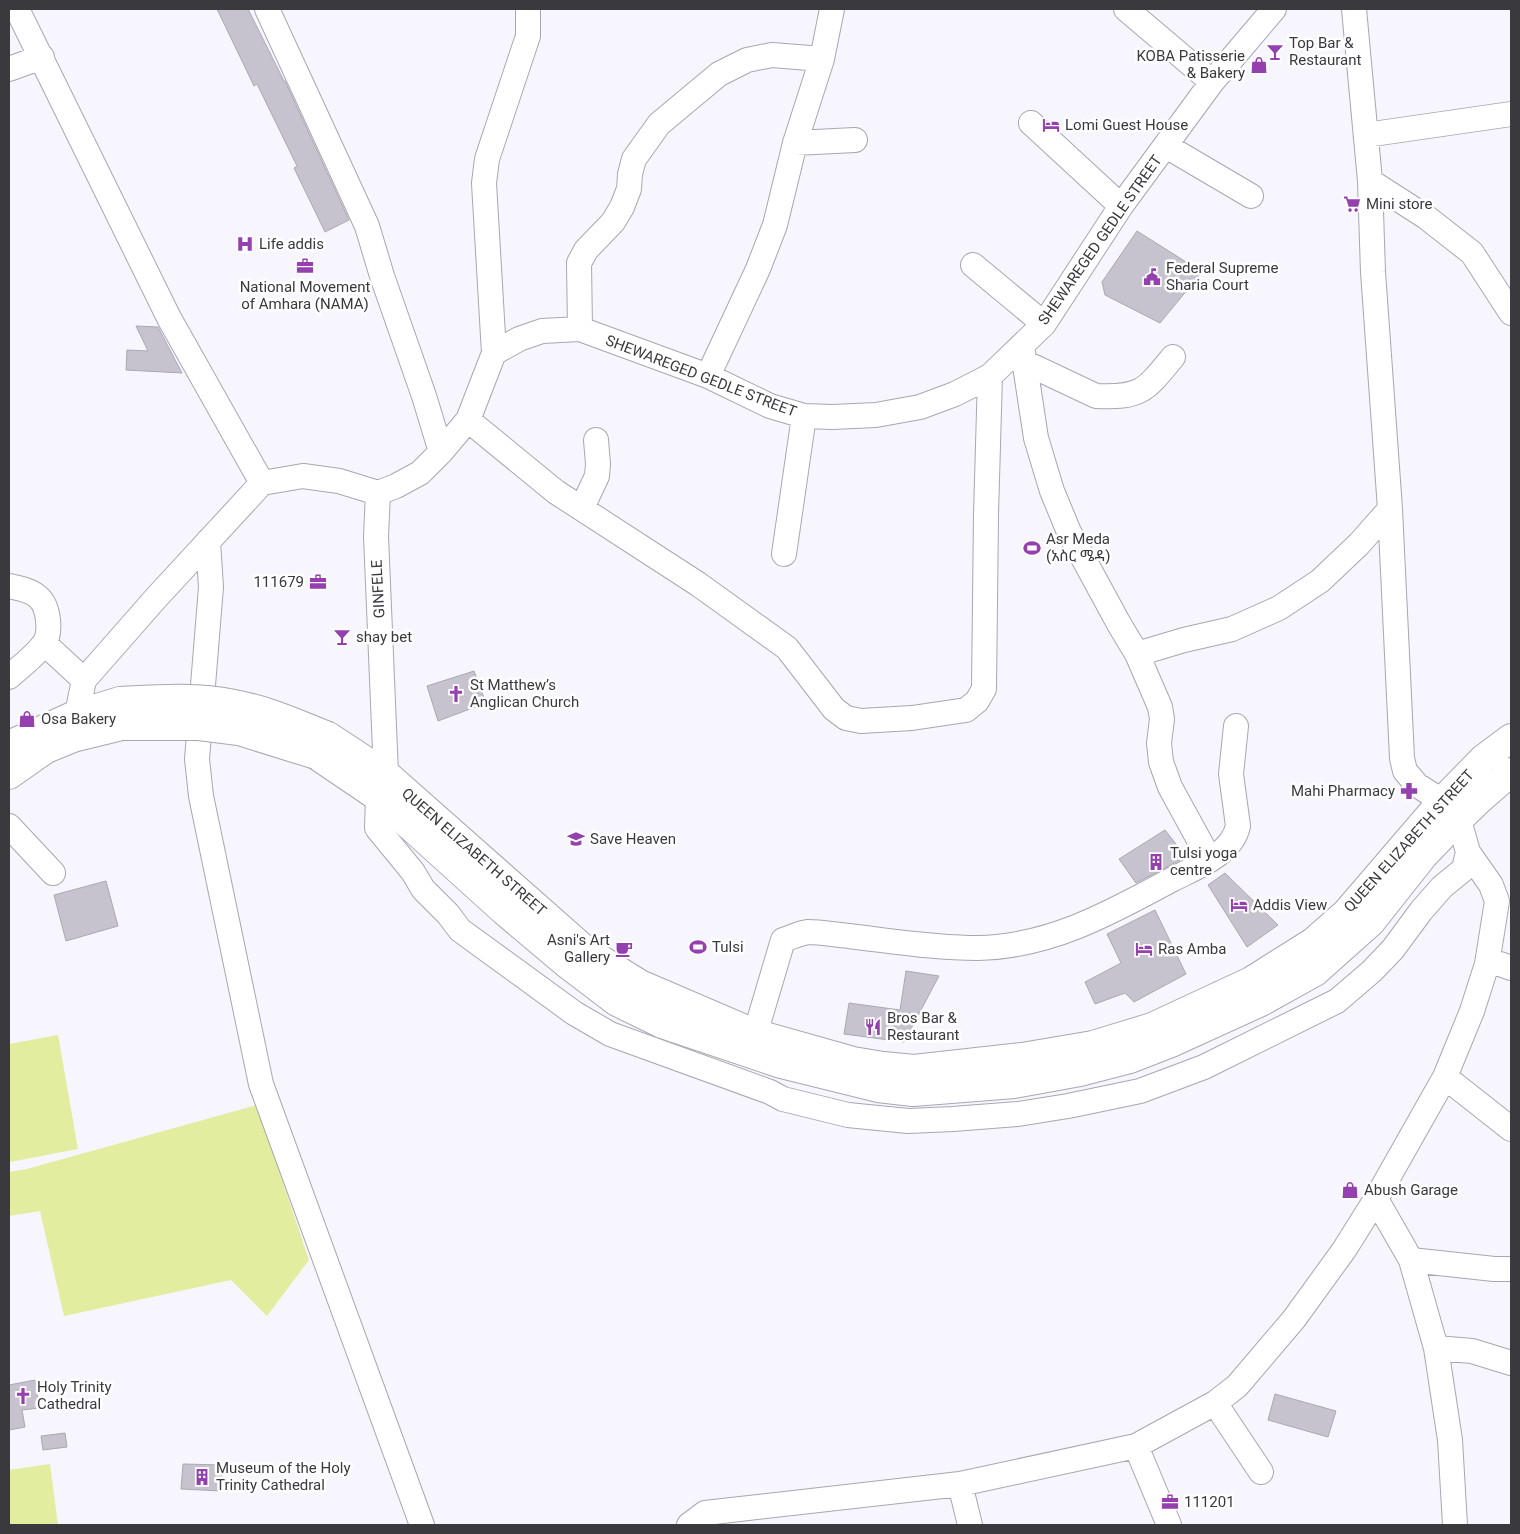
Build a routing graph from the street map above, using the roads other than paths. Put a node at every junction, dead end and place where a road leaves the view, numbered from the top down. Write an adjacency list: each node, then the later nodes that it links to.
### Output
1 (17, 9): 8 (street)
2 (267, 9): 33 (street)
3 (528, 9): 25 (street)
4 (832, 9): 9 (street)
5 (1126, 9): 11 (street)
6 (1274, 9): 11 (street, SHEWAREGED GEDLE STREET)
7 (1354, 9): 14 (street)
8 (42, 57): 10 (street); 34 (street)
9 (822, 59): 16 (street); 24 (street)
10 (9, 69)
11 (1212, 82): 17 (street, SHEWAREGED GEDLE STREET)
12 (1511, 114): 14 (street)
13 (1031, 124): 20 (street)
14 (1366, 135): 18 (street)
15 (855, 140): 16 (street)
16 (794, 142): 28 (street)
17 (1166, 146): 19 (street); 20 (street, SHEWAREGED GEDLE STREET)
18 (1370, 181): 22 (street); 37 (street)
19 (1251, 196)
20 (1121, 206): 23 (street, SHEWAREGED GEDLE STREET)
21 (973, 265): 23 (street)
22 (1511, 312)
23 (1044, 324): 26 (street, SHEWAREGED GEDLE STREET)
24 (580, 330): 25 (street, SHEWAREGED GEDLE STREET); 28 (street, SHEWAREGED GEDLE STREET)
25 (494, 353): 31 (street)
26 (1023, 354): 27 (street); 29 (street, SHEWAREGED GEDLE STREET); 42 (street)
27 (1172, 357)
28 (708, 376): 30 (street, SHEWAREGED GEDLE STREET)
29 (990, 376): 30 (street, SHEWAREGED GEDLE STREET); 36 (street)
30 (804, 416): 39 (street)
31 (468, 420): 33 (street); 36 (street)
32 (596, 440): 36 (street)
33 (441, 452): 35 (street)
34 (262, 483): 35 (street); 38 (street)
35 (378, 493): 52 (street, GINFELE)
36 (582, 508)
37 (1390, 509): 42 (street); 53 (street)
38 (208, 541): 44 (street); 71 (street)
39 (784, 554)
40 (9, 586): 41 (street)
41 (45, 644): 43 (street); 44 (street)
42 (1137, 654): 56 (street)
43 (9, 677)
44 (84, 680): 46 (street)
45 (121, 713): 46 (main road, QUEEN ELIZABETH STREET); 51 (main road, QUEEN ELIZABETH STREET); 52 (main road, QUEEN ELIZABETH STREET, bridge)
46 (77, 714): 49 (main road, QUEEN ELIZABETH STREET)
47 (1236, 726): 56 (street)
48 (1511, 738): 53 (main road, QUEEN ELIZABETH STREET)
49 (9, 745)
50 (1511, 772): 53 (main road, QUEEN ELIZABETH STREET)
51 (9, 775)
52 (382, 786): 55 (street, GINFELE); 59 (main road, QUEEN ELIZABETH STREET)
53 (1450, 810): 55 (street); 59 (main road, QUEEN ELIZABETH STREET)
54 (9, 826): 57 (street)
55 (1468, 852): 58 (street)
56 (1210, 860): 59 (street)
57 (53, 873)
58 (1502, 962): 60 (street)
59 (752, 1043)
60 (1445, 1077): 61 (street); 62 (street)
61 (1511, 1129)
62 (1376, 1199): 63 (street); 67 (street)
63 (1411, 1260): 64 (street); 65 (street)
64 (1511, 1269)
65 (1436, 1348): 66 (street); 75 (street)
66 (1511, 1363)
67 (1215, 1404): 68 (street); 69 (street)
68 (1136, 1446): 70 (street); 74 (street)
69 (1261, 1472)
70 (960, 1484): 72 (street); 73 (street)
71 (422, 1525)
72 (689, 1525)
73 (970, 1525)
74 (1169, 1525)
75 (1454, 1525)

